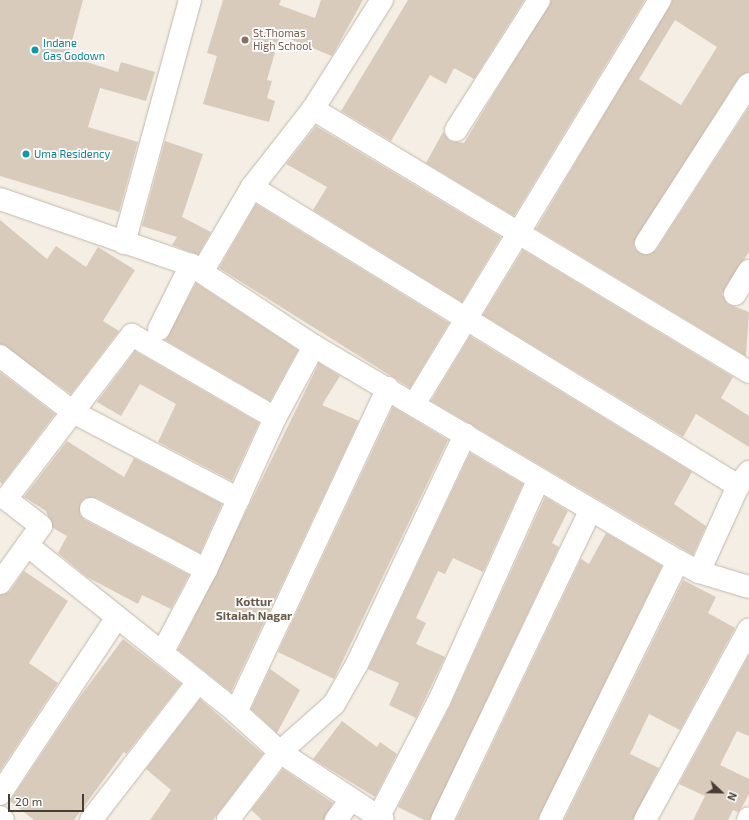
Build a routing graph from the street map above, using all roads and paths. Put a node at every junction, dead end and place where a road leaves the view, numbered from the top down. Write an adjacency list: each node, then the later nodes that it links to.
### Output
1 (190, 0): 11 (street)
2 (382, 0): 6 (street)
3 (539, 0): 7 (street)
4 (660, 0): 10 (street)
5 (749, 84): 12 (street)
6 (313, 109): 8 (street); 10 (street)
7 (456, 130)
8 (252, 187): 13 (street); 16 (street)
9 (0, 199): 11 (street)
10 (518, 232): 16 (street); 20 (street)
11 (124, 243): 13 (street)
12 (646, 243)
13 (196, 269): 17 (street); 18 (street)
14 (749, 271): 15 (street)
15 (734, 294)
16 (466, 320): 22 (street); 28 (street)
17 (159, 329)
18 (314, 346): 21 (street); 24 (street)
19 (0, 356): 23 (street)
20 (749, 372)
21 (388, 388): 22 (street); 44 (street)
22 (415, 403): 25 (street)
23 (74, 412): 24 (street); 26 (street); 29 (street)
24 (275, 418): 29 (street)
25 (465, 434): 27 (street); 45 (street)
26 (7, 479): 32 (street)
27 (539, 479): 31 (street); 49 (street)
28 (744, 479): 35 (street)
29 (239, 499): 34 (street)
30 (91, 509): 34 (street)
31 (590, 511): 33 (street); 54 (street)
32 (27, 545): 37 (street); 40 (street)
33 (678, 561): 35 (street); 55 (street)
34 (206, 570): 42 (street)
35 (699, 572): 36 (street)
36 (721, 578): 38 (street); 39 (street)
37 (0, 583)
38 (749, 587)
39 (749, 601)
40 (117, 617): 42 (street); 46 (street)
41 (749, 629): 56 (street)
42 (162, 653): 43 (street)
43 (198, 682): 44 (street); 51 (street)
44 (236, 712): 45 (street)
45 (280, 752): 47 (street); 52 (street)
46 (0, 794)
47 (350, 801): 49 (street); 53 (street)
48 (0, 817): 50 (street)
49 (380, 819)
50 (3, 820)
51 (91, 820)
52 (228, 820)
53 (336, 820)
54 (442, 820)
55 (550, 820)
56 (645, 820)

